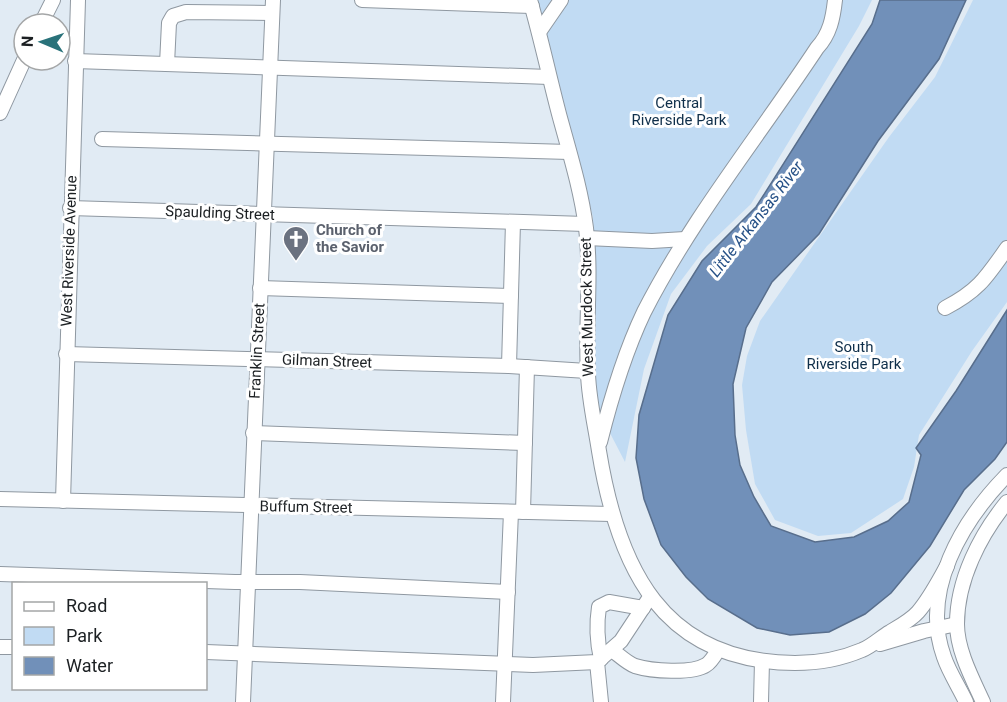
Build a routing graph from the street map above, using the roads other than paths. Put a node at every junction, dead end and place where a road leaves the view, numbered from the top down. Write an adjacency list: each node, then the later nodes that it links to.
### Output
1 (78, 0): 10 (street, West Riverside Avenue)
2 (362, 0): 6 (street)
3 (561, 0): 8 (street)
4 (829, 0): 9 (street)
5 (835, 0): 9 (street)
6 (531, 3): 8 (street, West Murdock Street)
7 (272, 7): 11 (street); 12 (street, Franklin Street)
8 (539, 32): 14 (street, West Murdock Street)
9 (817, 48): 23 (street)
10 (75, 61): 11 (street); 19 (street, West Riverside Avenue)
11 (167, 64): 12 (street)
12 (270, 68): 14 (street); 17 (street, Franklin Street)
13 (19, 72): 15 (street)
14 (549, 77): 18 (street, West Murdock Street)
15 (0, 113)
16 (102, 139): 17 (street)
17 (267, 143): 18 (street); 20 (street, Franklin Street)
18 (569, 152): 22 (street, West Murdock Street)
19 (70, 208): 20 (street, Spaulding Street); 28 (street, West Riverside Avenue)
20 (263, 215): 21 (street, Spaulding Street); 25 (street, Franklin Street)
21 (513, 222): 22 (street, Spaulding Street); 26 (street)
22 (586, 231): 23 (street, Spaulding Street); 32 (street, West Murdock Street)
23 (685, 238): 35 (street)
24 (1007, 248): 27 (street)
25 (260, 288): 26 (street); 29 (street, Franklin Street)
26 (511, 296): 30 (street)
27 (945, 308)
28 (66, 354): 29 (street, Gilman Street); 38 (street, West Riverside Avenue)
29 (256, 359): 30 (street, Gilman Street); 33 (street, Franklin Street)
30 (508, 366): 31 (street, Gilman Street)
31 (527, 367): 32 (street, Gilman Street); 34 (street)
32 (587, 371): 35 (street, West Murdock Street)
33 (253, 433): 34 (street); 40 (street, Franklin Street)
34 (525, 443): 41 (street)
35 (598, 447): 42 (street, West Murdock Street)
36 (1007, 475): 43 (street)
37 (0, 499): 38 (street, Buffum Street)
38 (63, 501): 40 (street, Buffum Street)
39 (1007, 502): 48 (street)
40 (250, 506): 41 (street, Buffum Street); 45 (street, Franklin Street)
41 (517, 512): 42 (street, Buffum Street); 46 (street)
42 (611, 514): 47 (street, West Murdock Street)
43 (947, 566): 49 (street); 52 (street)
44 (0, 574): 45 (street)
45 (247, 582): 46 (street); 54 (street, Franklin Street)
46 (508, 592): 57 (street)
47 (646, 602): 50 (street); 51 (street, West Murdock Street); 55 (street)
48 (957, 624): 49 (street, West Murdock Street); 63 (street)
49 (937, 628): 52 (street, West Murdock Street); 62 (street)
50 (612, 650): 51 (street); 55 (street)
51 (718, 650): 56 (street, West Murdock Street)
52 (863, 650): 56 (street, West Murdock Street)
53 (207, 652): 54 (street)
54 (244, 653): 57 (street); 58 (street, Franklin Street)
55 (599, 661): 57 (street); 60 (street)
56 (762, 662): 61 (street)
57 (505, 664): 59 (street)
58 (243, 702)
59 (503, 702)
60 (601, 702)
61 (761, 702)
62 (966, 702)
63 (983, 702)

